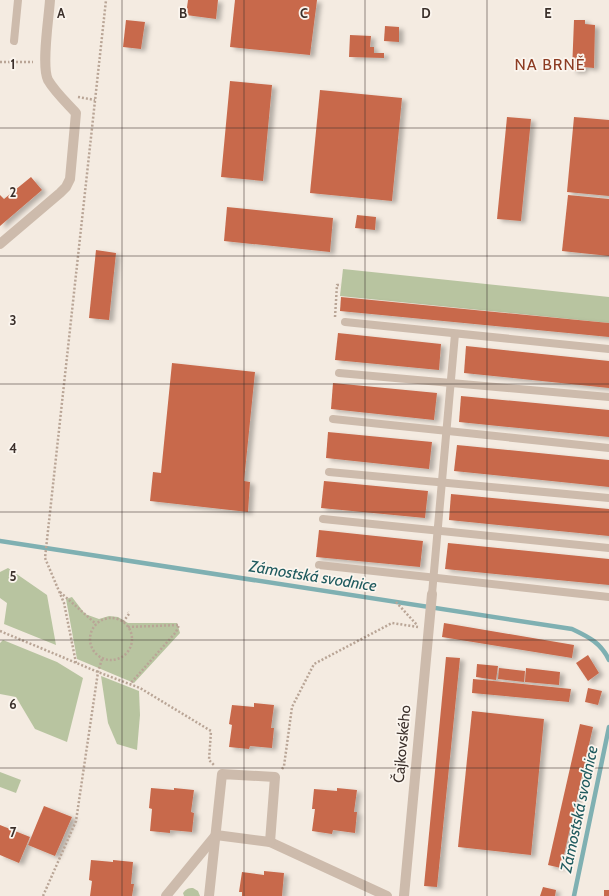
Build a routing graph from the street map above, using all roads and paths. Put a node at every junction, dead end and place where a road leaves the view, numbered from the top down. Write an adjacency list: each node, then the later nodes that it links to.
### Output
1 (18, 0): 4 (lane)
2 (50, 0): 6 (street)
3 (106, 0): 8 (path)
4 (14, 41)
5 (0, 62): 6 (path)
6 (45, 62): 9 (street)
7 (74, 96): 8 (path)
8 (95, 100): 28 (path)
9 (0, 244)
10 (341, 285): 11 (path)
11 (345, 322): 12 (lane)
12 (455, 334): 13 (lane); 15 (lane)
13 (609, 349)
14 (339, 373): 15 (lane)
15 (451, 383): 16 (lane); 18 (lane)
16 (609, 397)
17 (333, 419): 18 (lane)
18 (447, 431): 19 (lane); 21 (lane)
19 (609, 448)
20 (329, 472): 21 (lane)
21 (442, 482): 22 (lane); 24 (lane)
22 (609, 498)
23 (323, 519): 24 (lane)
24 (438, 531): 25 (lane); 27 (lane)
25 (609, 548)
26 (319, 566): 27 (lane)
27 (433, 578): 29 (lane); 30 (lane)
28 (58, 590): 36 (path); 40 (path)
29 (432, 594): 51 (street, Čajkovského)
30 (596, 596): 31 (lane); 33 (lane)
31 (609, 597)
32 (396, 602): 44 (path)
33 (609, 603)
34 (128, 612): 35 (path)
35 (123, 622): 36 (path); 37 (path)
36 (96, 624): 39 (path)
37 (128, 627): 39 (path); 42 (path)
38 (0, 631): 40 (path)
39 (102, 658): 41 (path)
40 (76, 663): 41 (path)
41 (98, 672): 42 (path); 47 (path)
42 (130, 684): 43 (path)
43 (222, 774): 44 (street); 45 (street)
44 (275, 777): 46 (street)
45 (216, 835): 46 (street); 48 (street); 49 (street)
46 (270, 842): 50 (street)
47 (43, 896)
48 (166, 896)
49 (209, 896)
50 (387, 896)
51 (404, 896)

